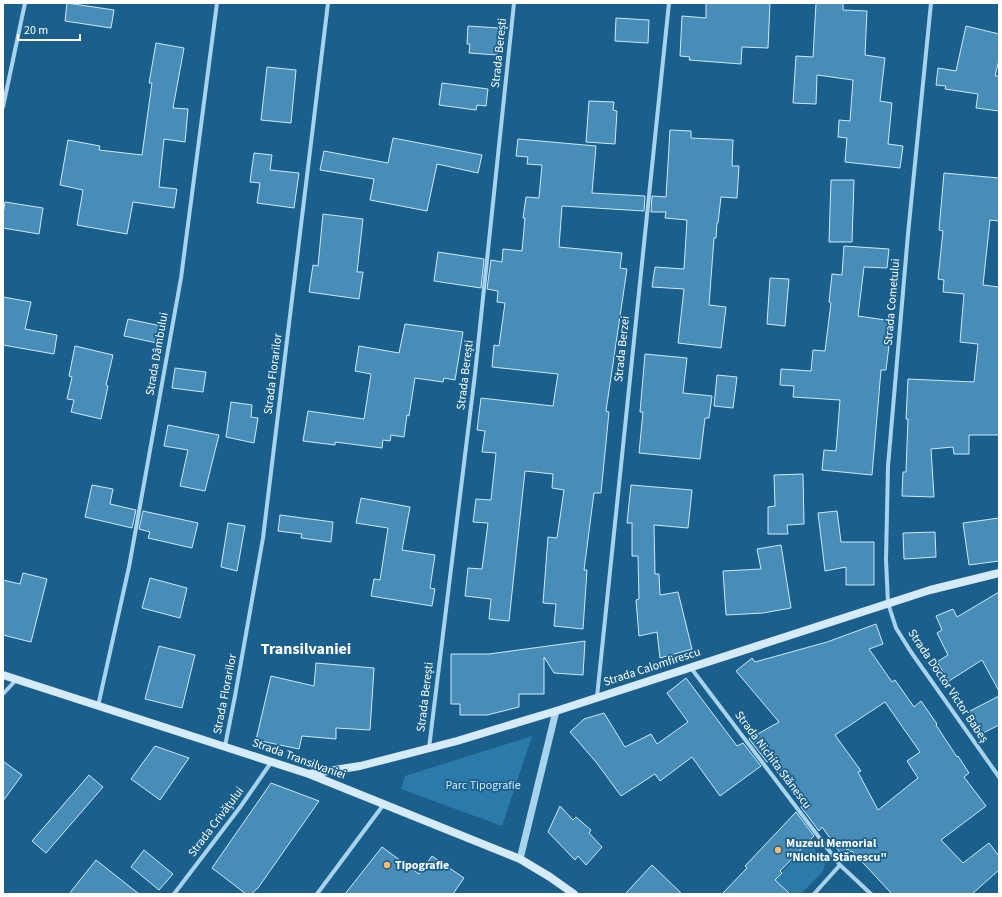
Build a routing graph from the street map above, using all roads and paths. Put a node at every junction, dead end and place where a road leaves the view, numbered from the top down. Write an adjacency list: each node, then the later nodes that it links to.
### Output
1 (25, 3): 7 (street)
2 (217, 3): 15 (street, Strada Dâmbului)
3 (328, 3): 17 (street, Strada Florarilor)
4 (514, 3): 18 (street, Strada Berești)
5 (668, 3): 14 (street, Strada Berzei)
6 (931, 3): 9 (street, Strada Cometului)
7 (3, 107)
8 (999, 573): 9 (main road, Strada Calomfirescu)
9 (888, 604): 10 (main road, Strada Calomfirescu); 21 (street, Strada Doctor Victor Babeș)
10 (691, 667): 14 (main road, Strada Calomfirescu); 24 (street, Strada Nichita Stănescu)
11 (3, 675): 12 (main road, Strada Transilvaniei)
12 (16, 680): 13 (street); 15 (main road, Strada Transilvaniei)
13 (3, 694)
14 (597, 698): 16 (main road, Strada Calomfirescu)
15 (98, 706): 17 (main road, Strada Transilvaniei)
16 (556, 711): 18 (main road, Strada Calomfirescu); 23 (street)
17 (225, 746): 19 (main road, Strada Transilvaniei)
18 (428, 749): 20 (main road, Strada Calomfirescu)
19 (272, 761): 20 (main road, Strada Transilvaniei); 25 (street, Strada Crivățului)
20 (309, 774): 22 (main road, Strada Transilvaniei)
21 (999, 777)
22 (384, 804): 23 (main road, Strada Transilvaniei); 26 (street)
23 (520, 859): 27 (main road, Strada Transilvaniei)
24 (840, 865): 28 (street); 29 (street, Strada Nichita Stănescu)
25 (174, 894)
26 (317, 894)
27 (574, 894)
28 (814, 894)
29 (871, 894)

